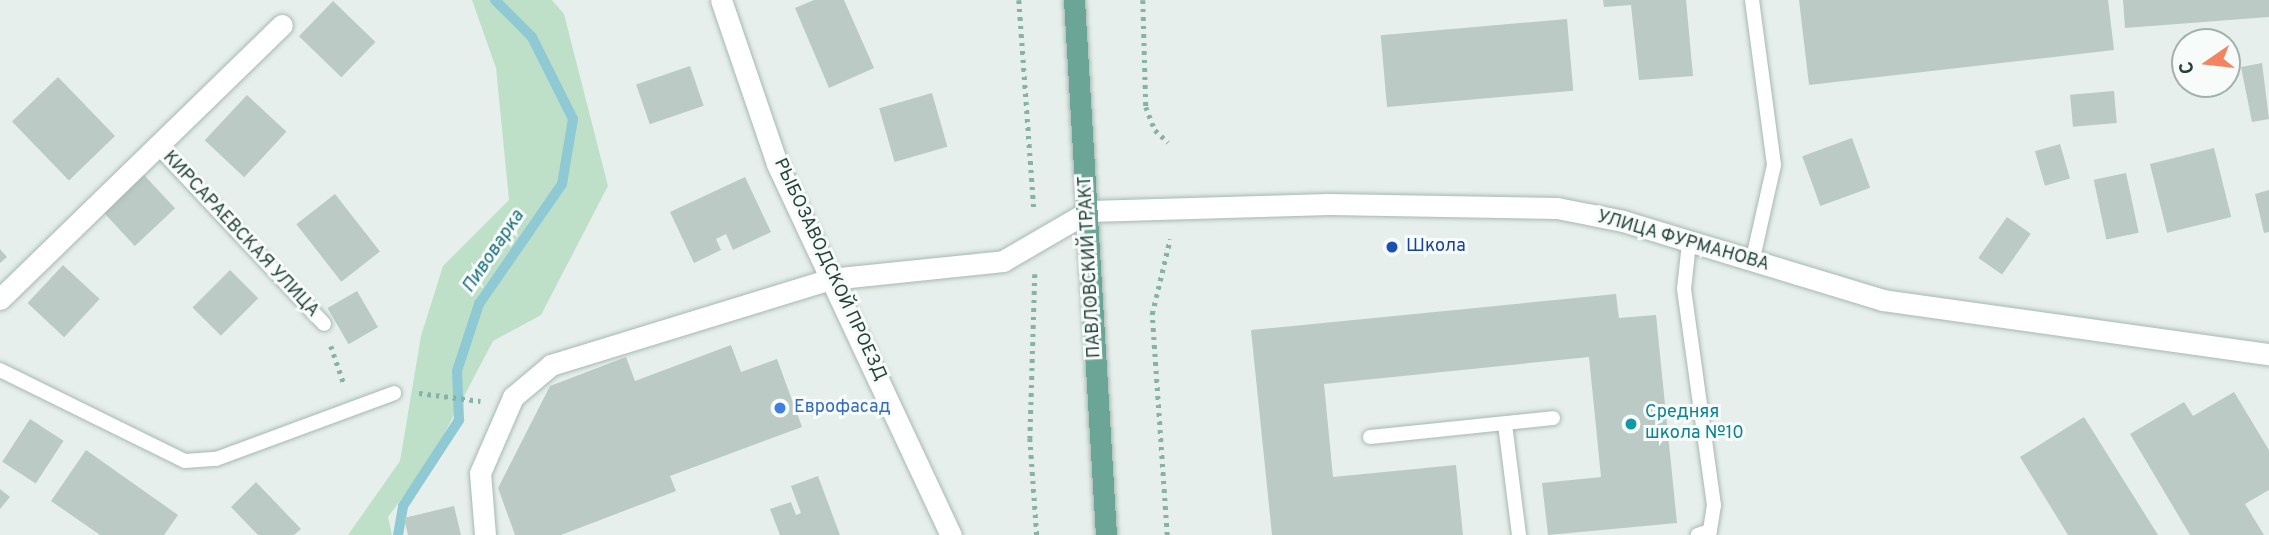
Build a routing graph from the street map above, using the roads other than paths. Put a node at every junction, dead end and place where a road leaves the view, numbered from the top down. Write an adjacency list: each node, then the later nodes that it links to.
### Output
1 (721, 0): 9 (street, РЫБОЗАВОДСКОЙ ПРОЕЗД)
2 (1074, 0): 6 (main road, ПАВЛОВСКИЙ ТРАКТ)
3 (1752, 0): 8 (lane)
4 (282, 25): 5 (street)
5 (157, 146): 10 (street); 11 (lane, КИРСАРАЕВСКАЯ УЛИЦА)
6 (1089, 211): 7 (street, УЛИЦА ФУРМАНОВА); 9 (street); 20 (main road, ПАВЛОВСКИЙ ТРАКТ)
7 (1689, 243): 8 (street, УЛИЦА ФУРМАНОВА); 22 (lane)
8 (1752, 263): 12 (street, УЛИЦА ФУРМАНОВА)
9 (830, 279): 18 (street); 19 (street, РЫБОЗАВОДСКОЙ ПРОЕЗД)
10 (0, 299)
11 (324, 324)
12 (2269, 354)
13 (0, 370): 14 (lane)
14 (394, 393)
15 (1553, 418): 16 (lane)
16 (1505, 424): 17 (lane); 21 (lane)
17 (1370, 437)
18 (485, 535)
19 (951, 535)
20 (1106, 535)
21 (1519, 535)
22 (1698, 535)

